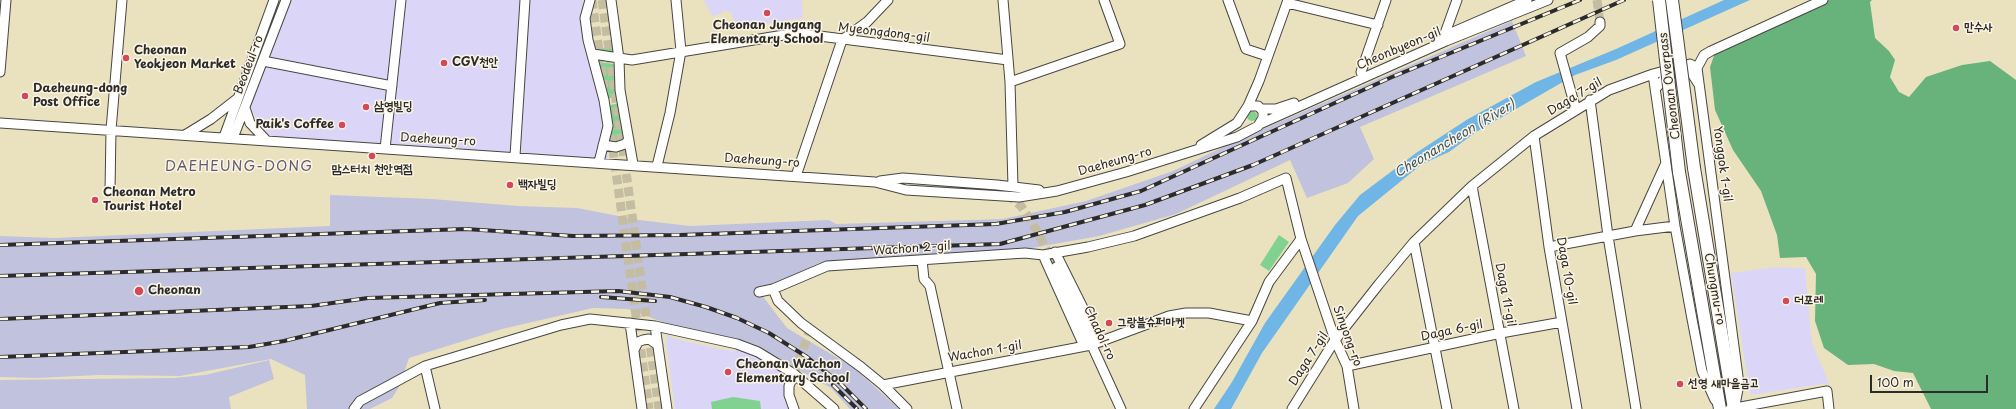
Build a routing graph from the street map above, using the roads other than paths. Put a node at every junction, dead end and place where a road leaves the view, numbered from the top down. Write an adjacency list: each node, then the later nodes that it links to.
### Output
1 (6, 0): 33 (street)
2 (122, 0): 50 (street)
3 (274, 0): 41 (street, Beodeul-ro)
4 (286, 0): 31 (street, Beodeul-ro)
5 (401, 0): 38 (street)
6 (525, 0): 59 (street)
7 (590, 0): 27 (street)
8 (611, 0): 29 (street)
9 (676, 0): 26 (street)
10 (888, 0): 25 (street)
11 (1003, 0): 30 (street)
12 (1104, 0): 37 (street)
13 (1228, 0): 28 (street)
14 (1386, 0): 23 (street)
15 (1457, 0): 24 (street)
16 (1527, 0): 24 (street, Cheonbyeon-gil)
17 (1548, 0): 35 (street, Cheonbyeon-gil)
18 (1659, 0): 65 (main road, Cheonan Overpass, bridge)
19 (1672, 0): 64 (main road, Cheonan Overpass, bridge)
20 (1823, 0): 32 (street)
21 (1287, 2): 23 (street); 28 (street)
22 (1600, 22): 45 (street)
23 (1378, 25): 35 (street)
24 (1444, 36): 35 (street, Cheonbyeon-gil)
25 (842, 40): 26 (street, Myeongdong-gil); 30 (street, Myeongdong-gil); 66 (street)
26 (681, 51): 29 (street, Myeongdong-gil); 63 (street)
27 (592, 54): 29 (street, Myeongdong-gil); 56 (street)
28 (1267, 56): 36 (street)
29 (619, 59): 55 (street)
30 (1008, 60): 37 (street)
31 (263, 61): 38 (street); 46 (street, Beodeul-ro)
32 (1697, 68): 34 (street, Daga 7-gil); 40 (street, Yonggok 1-gil)
33 (0, 72)
34 (1654, 74): 39 (street); 42 (street, Daga 7-gil)
35 (1362, 75): 44 (street, Cheonbyeon-gil); 49 (street, Cheonbyeon-gil)
36 (1259, 81): 43 (street); 44 (street)
37 (1010, 82): 68 (street)
38 (392, 86): 57 (street)
39 (1657, 87): 40 (street); 62 (street)
40 (1700, 88): 117 (street, Yonggok 1-gil)
41 (239, 97): 51 (street); 53 (street, Beodeul-ro)
42 (1590, 100): 45 (street, Daga 7-gil); 75 (street)
43 (1248, 106): 44 (street); 47 (street)
44 (1259, 107): 49 (street)
45 (1575, 107): 52 (street, Daga 7-gil)
46 (245, 108): 53 (street, Beodeul-ro); 54 (street)
47 (1242, 115): 49 (street); 58 (street)
48 (0, 123): 50 (street, Daeheung-ro)
49 (1259, 125): 58 (street, Cheonbyeon-gil)
50 (111, 130): 51 (street, Daeheung-ro); 71 (street)
51 (184, 135): 53 (street, Daeheung-ro)
52 (1534, 136): 69 (street, Daga 7-gil); 78 (street, Daga 10-gil)
53 (228, 137): 54 (street, Daeheung-ro)
54 (266, 140): 57 (street, Daeheung-ro)
55 (629, 140): 56 (street); 61 (street)
56 (603, 145): 60 (street)
57 (385, 148): 59 (street, Daeheung-ro)
58 (1188, 152): 72 (street, Daeheung-ro)
59 (515, 156): 60 (street, Daeheung-ro)
60 (599, 162): 61 (street, Daeheung-ro)
61 (633, 164): 63 (street, Daeheung-ro)
62 (1665, 164): 73 (street); 74 (street)
63 (658, 166): 66 (street, Daeheung-ro)
64 (1694, 168): 117 (main road, Chungmu-ro)
65 (1679, 172): 116 (main road, Chungmu-ro)
66 (796, 176): 67 (street, Daeheung-ro)
67 (875, 182): 68 (street, Daeheung-ro); 70 (street); 72 (street, Daeheung-ro)
68 (1013, 186): 72 (street, Daeheung-ro)
69 (1472, 186): 77 (street, Daga 7-gil); 89 (street, Daga 11-gil)
70 (994, 190)
71 (110, 191)
72 (1048, 192)
73 (1675, 226): 74 (street); 116 (street)
74 (1635, 231): 75 (street)
75 (1608, 236): 78 (street); 115 (street)
76 (1301, 239): 79 (street, Wachon 2-gil); 85 (street); 90 (street, Sinyong-ro)
77 (1414, 242): 90 (street, Daga 7-gil); 93 (street)
78 (1549, 247): 86 (street, Daga 10-gil)
79 (1056, 252): 80 (street, Wachon 2-gil); 91 (street)
80 (1043, 255): 81 (street, Wachon 2-gil); 91 (street)
81 (922, 260): 83 (street, Wachon 2-gil); 97 (street)
82 (1056, 267): 91 (street, Chadol-ro)
83 (773, 289): 84 (street, Wachon 2-gil); 99 (street)
84 (759, 292)
85 (1252, 321): 91 (street, Wachon 1-gil); 109 (street)
86 (1562, 322): 89 (street, Daga 6-gil); 114 (street, Daga 10-gil)
87 (630, 323): 88 (street); 94 (street); 95 (street)
88 (655, 326): 92 (street); 98 (street)
89 (1501, 333): 93 (street, Daga 6-gil); 113 (street, Daga 11-gil)
90 (1335, 340): 96 (street, Sinyong-ro); 110 (street, Daga 7-gil)
91 (1092, 344): 97 (street, Wachon 1-gil); 108 (street, Chadol-ro)
92 (658, 345): 94 (street); 103 (street)
93 (1434, 347): 96 (street, Daga 6-gil); 112 (street)
94 (634, 350): 102 (street)
95 (425, 366): 100 (street); 101 (street)
96 (1347, 366): 111 (street, Sinyong-ro)
97 (949, 371): 99 (street, Wachon 1-gil); 107 (street)
98 (794, 374): 104 (street); 105 (street)
99 (883, 385): 106 (street)
100 (354, 409)
101 (435, 409)
102 (642, 409)
103 (667, 409)
104 (794, 409)
105 (834, 409)
106 (907, 409)
107 (957, 409)
108 (1121, 409)
109 (1194, 409)
110 (1292, 409)
111 (1354, 409)
112 (1447, 409)
113 (1514, 409)
114 (1578, 409)
115 (1636, 409)
116 (1720, 409)
117 (1733, 409): 118 (street)
118 (1829, 409)

